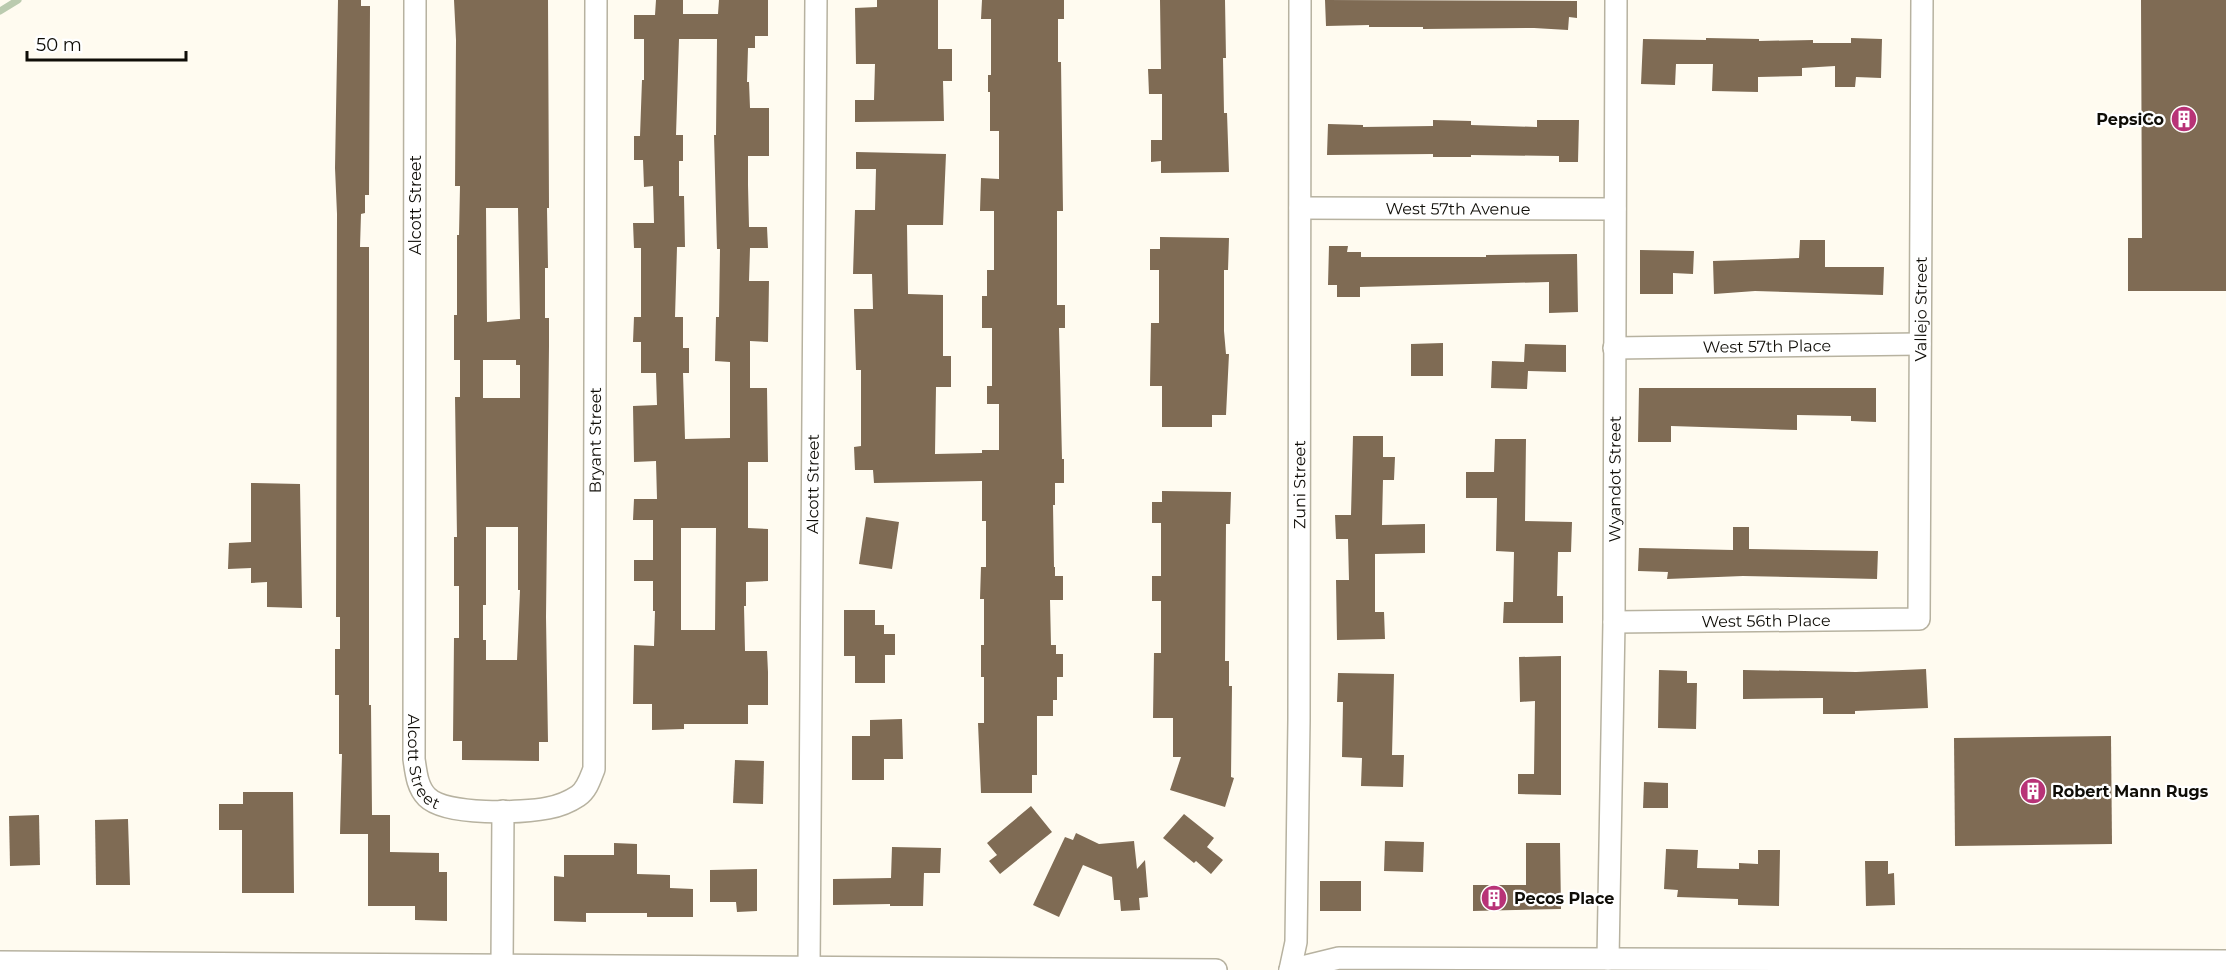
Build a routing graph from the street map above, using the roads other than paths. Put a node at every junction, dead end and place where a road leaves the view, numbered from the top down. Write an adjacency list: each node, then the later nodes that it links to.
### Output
1 (416, 0): 13 (street, Alcott Street)
2 (596, 0): 13 (street, Bryant Street)
3 (816, 0): 19 (street, Alcott Street)
4 (1300, 0): 7 (street, Zuni Street)
5 (1616, 0): 8 (street, Wyandot Street)
6 (1922, 0): 9 (street, Vallejo Street)
7 (1300, 208): 8 (street, West 57th Avenue); 22 (street, Zuni Street)
8 (1615, 209): 10 (street, Wyandot Street)
9 (1920, 344): 10 (street, West 57th Place); 11 (street, Vallejo Street)
10 (1614, 348): 12 (street, Wyandot Street)
11 (1918, 619): 12 (street, West 56th Place)
12 (1614, 622): 14 (street, Wyandot Street)
13 (503, 811): 17 (street)
14 (1608, 959): 18 (street); 22 (street)
15 (2226, 961): 18 (street)
16 (0, 962): 17 (street)
17 (502, 965): 19 (street)
18 (1962, 965)
19 (809, 967): 20 (street)
20 (972, 970): 21 (street)
21 (1216, 970)
22 (1290, 970)

